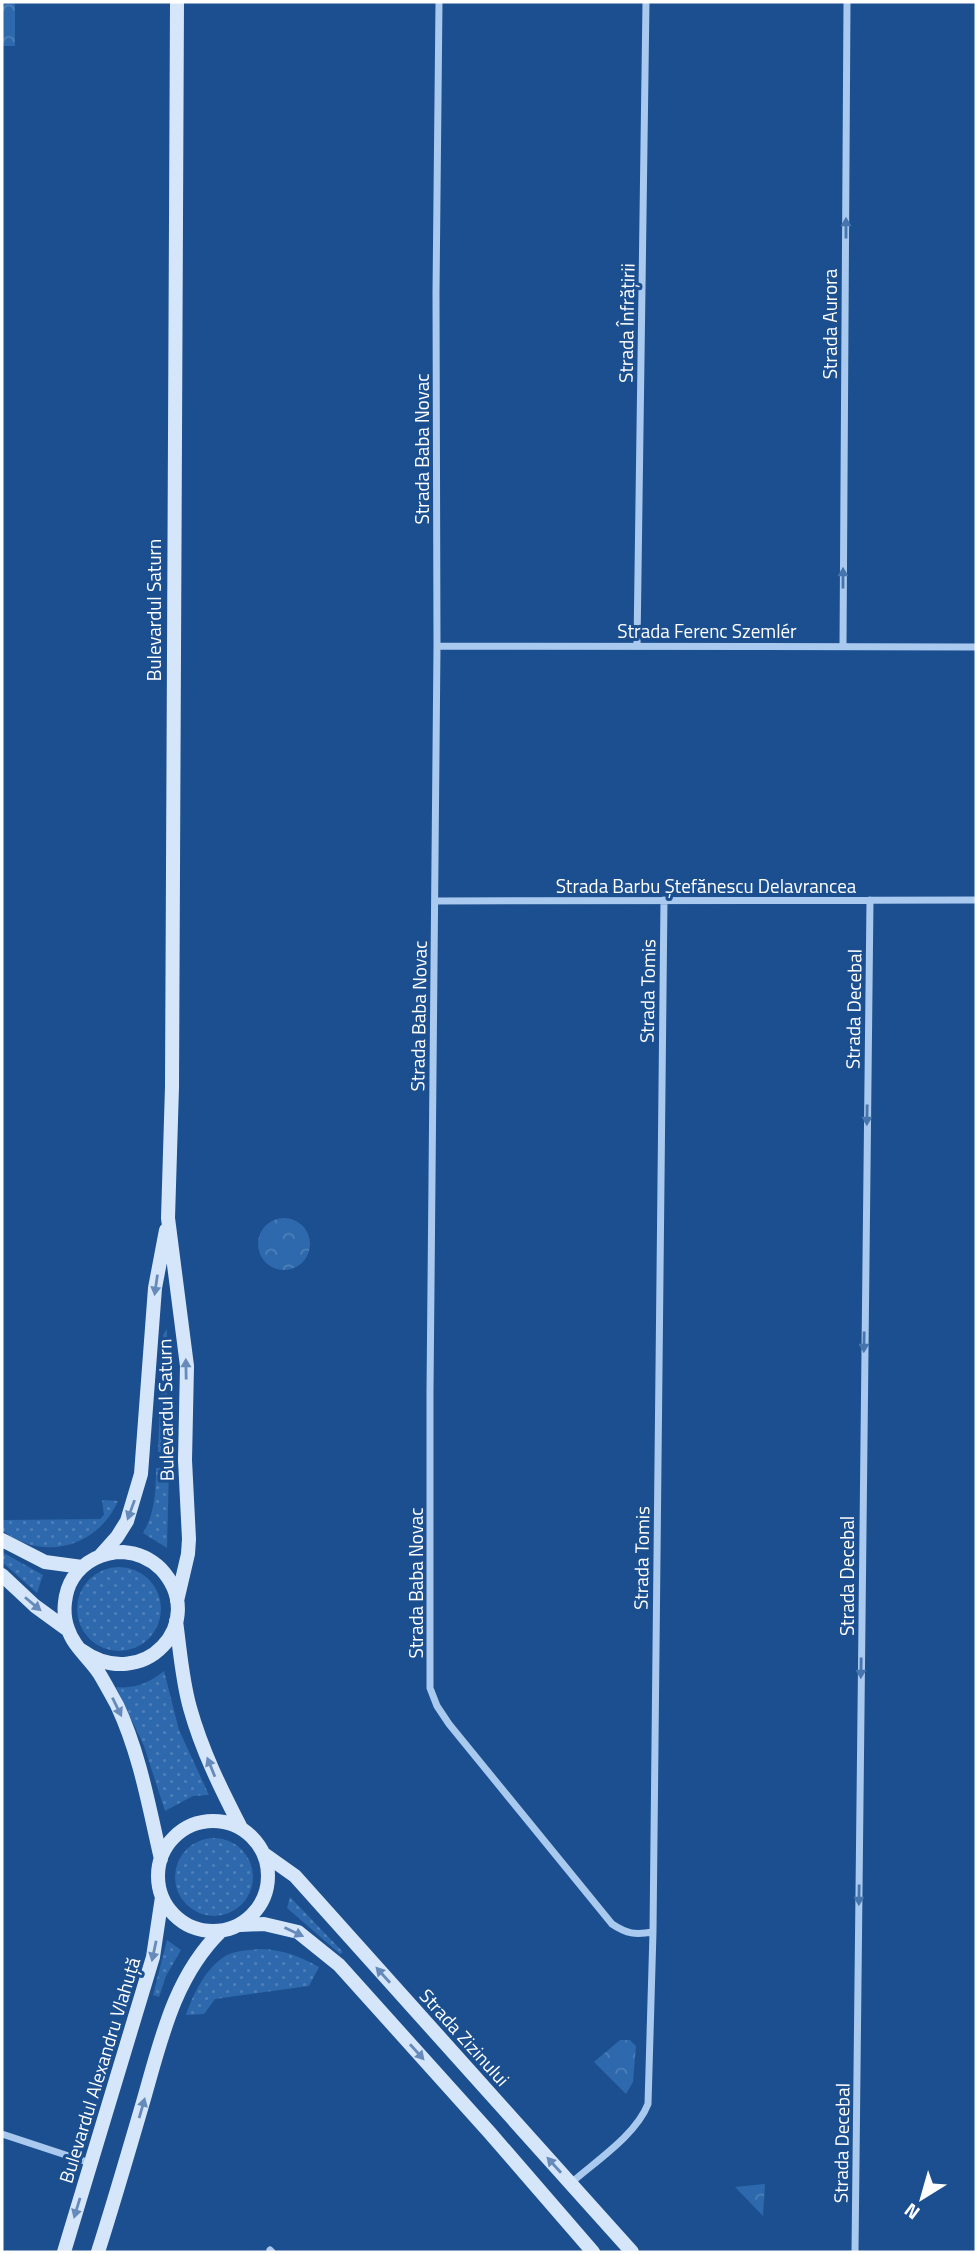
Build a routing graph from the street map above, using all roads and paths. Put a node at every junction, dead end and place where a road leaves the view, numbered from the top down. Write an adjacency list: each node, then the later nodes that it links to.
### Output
1 (177, 2): 13 (main road, Bulevardul Saturn)
2 (439, 2): 6 (street, Strada Baba Novac)
3 (646, 2): 5 (street, Strada Înfrățirii)
4 (847, 2): 7 (street, Strada Aurora, one-way to 4)
5 (637, 645): 6 (street, Strada Ferenc Szemlér); 7 (street, Strada Ferenc Szemlér)
6 (437, 646): 12 (street, Strada Baba Novac)
7 (843, 646): 8 (street, Strada Ferenc Szemlér)
8 (976, 647)
9 (664, 900): 10 (street, Strada Barbu Ștefănescu Delavrancea); 12 (street, Strada Barbu Ștefănescu Delavrancea); 28 (street, Strada Tomis)
10 (870, 900): 11 (street, Strada Barbu Ștefănescu Delavrancea); 36 (street, Strada Decebal, one-way to 36)
11 (976, 900)
12 (435, 901): 28 (street, Strada Baba Novac)
13 (169, 1218): 15 (main road, Bulevardul Saturn, one-way to 15); 18 (main road, Bulevardul Saturn, one-way to 13)
14 (2, 1540): 16 (main road)
15 (100, 1556): 16 (main road); 18 (main road)
16 (82, 1567): 20 (main road)
17 (2, 1575): 20 (main road, one-way to 20)
18 (177, 1601): 19 (main road)
19 (176, 1621): 21 (main road); 22 (main road, one-way to 19)
20 (68, 1630): 21 (main road)
21 (81, 1650): 24 (main road, one-way to 24)
22 (241, 1828): 23 (main road); 24 (main road)
23 (264, 1854): 26 (main road); 31 (main road, Strada Zizinului, one-way to 23)
24 (161, 1858): 25 (main road)
25 (162, 1897): 27 (main road); 30 (main road, Bulevardul Alexandru Vlahuță, one-way to 30)
26 (240, 1925): 27 (main road); 34 (main road, one-way to 34)
27 (221, 1931): 33 (main road, one-way to 27)
28 (653, 1932): 31 (street, Strada Tomis)
29 (2, 2134): 30 (street)
30 (91, 2164): 32 (main road, Bulevardul Alexandru Vlahuță, one-way to 32)
31 (571, 2184): 35 (main road, Strada Zizinului)
32 (64, 2252)
33 (98, 2252)
34 (593, 2252)
35 (632, 2252)
36 (855, 2252)

